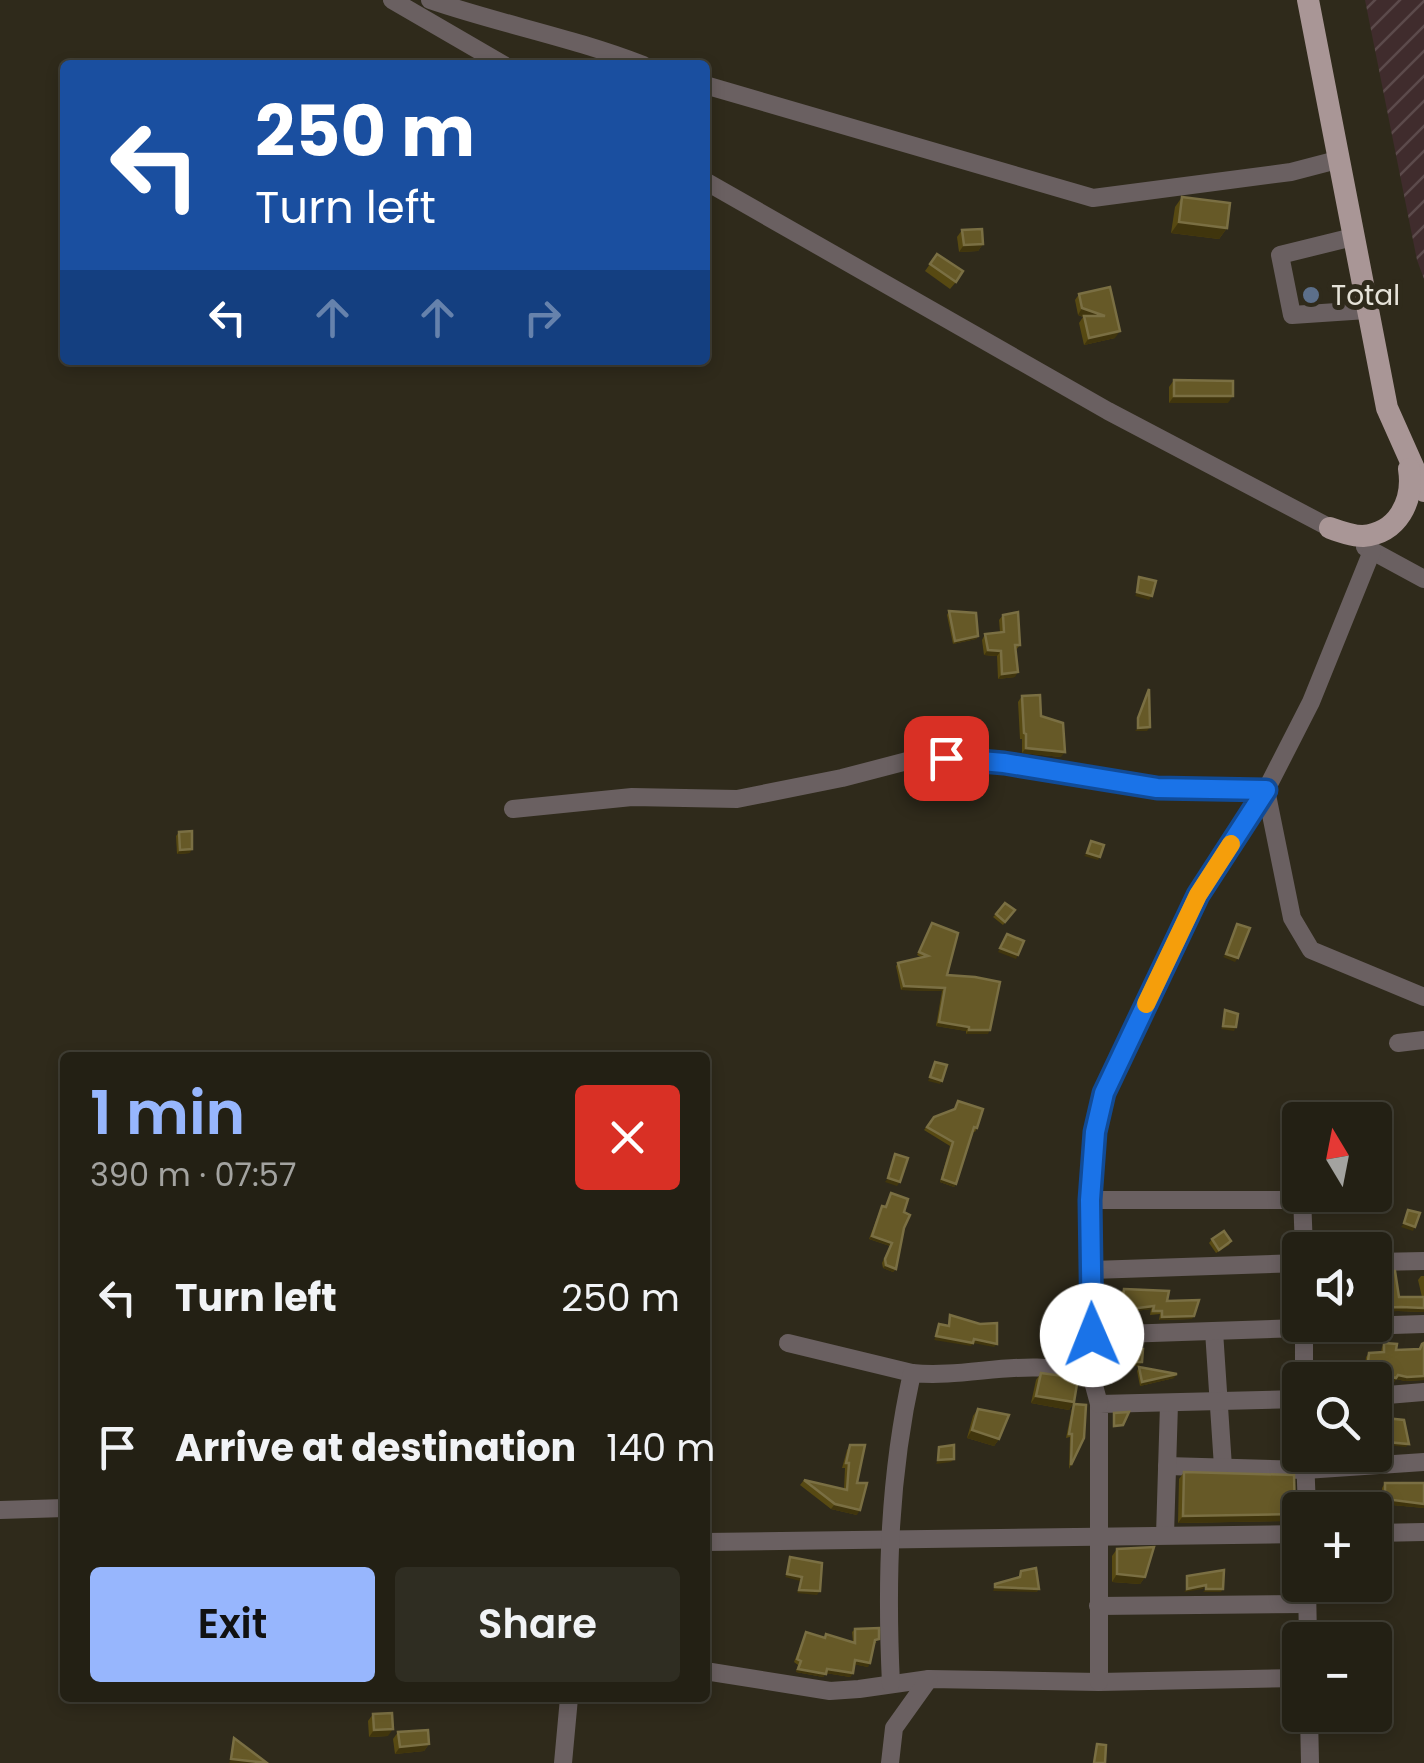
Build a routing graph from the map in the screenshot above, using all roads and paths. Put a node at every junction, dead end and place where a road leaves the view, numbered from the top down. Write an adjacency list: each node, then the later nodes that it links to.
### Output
1 (392, 0): 4 (street)
2 (430, 0): 5 (street)
3 (1308, 0): 7 (main road)
4 (495, 60)
5 (630, 60)
6 (710, 86): 7 (street)
7 (1337, 160): 9 (main road)
8 (710, 183): 13 (street)
9 (1352, 238): 10 (main road); 10 (street)
10 (1367, 310): 11 (main road)
11 (1405, 450): 12 (main road); 13 (main road)
12 (1424, 490)
13 (1330, 528): 14 (street)
14 (1372, 551): 15 (street); 16 (street)
15 (1424, 580)
16 (1266, 790): 17 (street); 18 (street); 22 (street)
17 (513, 809)
18 (1424, 997)
19 (1424, 1040): 20 (street)
20 (1398, 1043)
21 (1282, 1198): 22 (street)
22 (1090, 1200): 26 (street)
23 (1424, 1261): 24 (street)
24 (1392, 1262)
25 (1282, 1264): 26 (street)
26 (1092, 1270): 31 (street)
27 (1424, 1324): 28 (street)
28 (1392, 1325)
29 (1282, 1327): 30 (street)
30 (1214, 1331): 31 (street); 38 (street)
31 (1092, 1335): 34 (street)
32 (788, 1342): 33 (street)
33 (912, 1373): 34 (street); 53 (street)
34 (1092, 1378): 39 (street)
35 (1424, 1392): 36 (street)
36 (1392, 1395)
37 (1282, 1400): 38 (street)
38 (1220, 1402): 40 (street); 45 (street)
39 (1099, 1404): 40 (street); 51 (street)
40 (1169, 1404): 44 (street)
41 (1392, 1462): 42 (street)
42 (1424, 1462)
43 (1282, 1463): 45 (street)
44 (1167, 1466): 45 (street); 52 (street)
45 (1223, 1467)
46 (60, 1508): 47 (street)
47 (0, 1510)
48 (1392, 1532): 49 (street)
49 (1424, 1532)
50 (1282, 1534): 52 (street)
51 (1097, 1536): 52 (street); 53 (street); 56 (street)
52 (1166, 1536)
53 (889, 1539): 54 (street); 61 (street)
54 (710, 1542)
55 (1282, 1595): 56 (street)
56 (1098, 1606): 60 (street)
57 (710, 1672): 61 (street)
58 (929, 1678): 60 (street); 61 (street); 65 (street)
59 (1282, 1678): 60 (street)
60 (1098, 1682)
61 (891, 1684)
62 (569, 1702): 64 (street)
63 (1310, 1732): 66 (street)
64 (563, 1763)
65 (890, 1763)
66 (1310, 1763)

